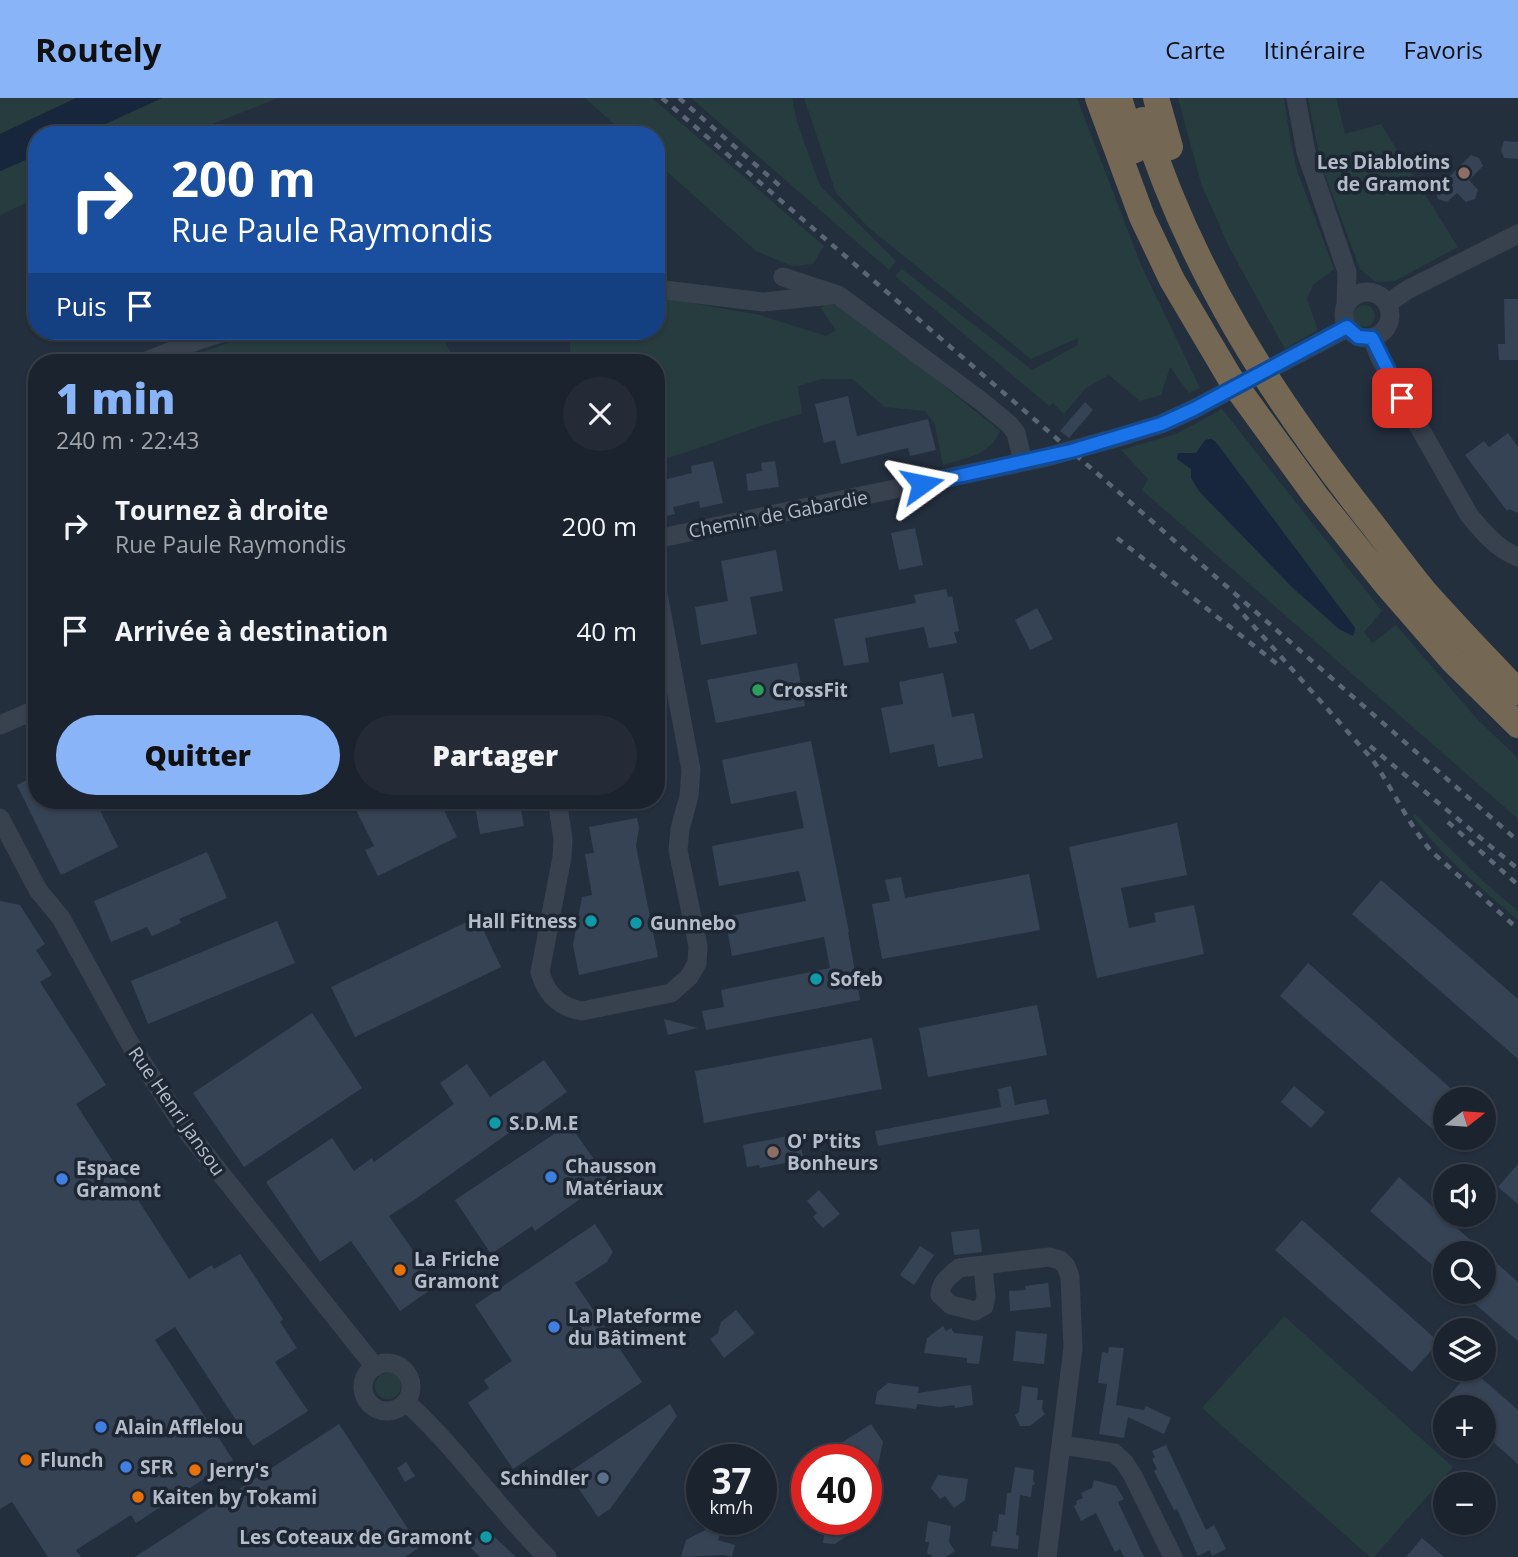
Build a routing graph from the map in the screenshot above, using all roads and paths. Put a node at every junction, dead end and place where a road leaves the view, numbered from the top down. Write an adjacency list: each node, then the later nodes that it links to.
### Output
1 (1098, 98): 18 (highway)
2 (1119, 98): 18 (highway)
3 (1136, 98): 18 (highway)
4 (1156, 98): 18 (highway)
5 (1296, 98): 7 (street)
6 (1518, 234): 13 (street)
7 (1347, 272): 10 (street); 12 (street)
8 (783, 277): 11 (street)
9 (665, 290): 11 (street)
10 (1369, 292): 12 (street); 13 (street)
11 (838, 295): 19 (street)
12 (1346, 304): 14 (street)
13 (1387, 304): 15 (street)
14 (1347, 327): 15 (street); 19 (street, Chemin de Gabardie)
15 (1372, 338): 21 (street)
16 (199, 340): 17 (street)
17 (164, 354)
18 (1255, 377): 23 (highway); 24 (highway)
19 (1023, 462): 20 (street, Chemin de Gabardie)
20 (665, 537)
21 (1518, 557)
22 (665, 631): 27 (street)
23 (1518, 677)
24 (1516, 711)
25 (28, 713): 26 (street)
26 (1, 726)
27 (558, 809)
28 (0, 818): 29 (street, Rue Henri Jansou)
29 (5, 830): 31 (street, Rue Henri Jansou)
30 (984, 1266): 33 (street)
31 (375, 1367): 32 (street); 32 (street)
32 (406, 1402): 34 (street)
33 (1062, 1445): 35 (street); 36 (street)
34 (547, 1557)
35 (1047, 1557)
36 (1173, 1557)

